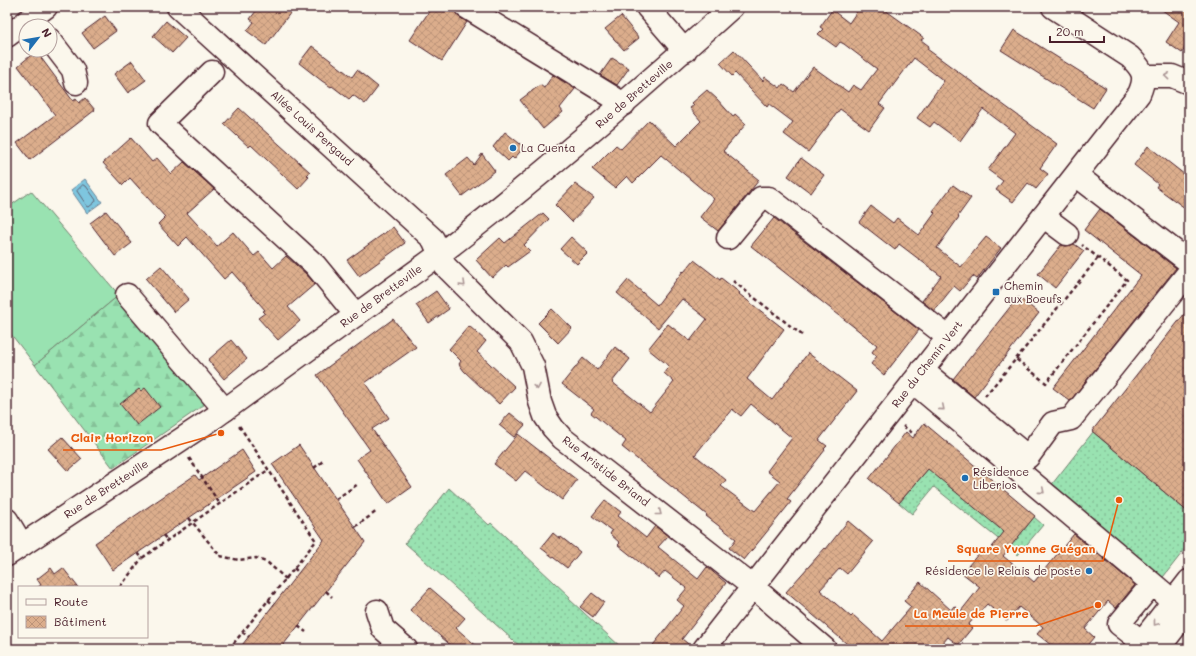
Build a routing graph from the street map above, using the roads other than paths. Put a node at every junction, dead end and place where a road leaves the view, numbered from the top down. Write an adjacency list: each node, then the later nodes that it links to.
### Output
1 (178, 7): 19 (street, Allée Louis Pergaud)
2 (466, 7): 14 (street)
3 (647, 7): 9 (street)
4 (732, 7): 9 (street, Rue de Bretteville)
5 (1053, 7): 11 (street)
6 (40, 13): 7 (street)
7 (7, 36)
8 (58, 50): 12 (street)
9 (684, 51): 14 (street, Rue de Bretteville)
10 (212, 72): 23 (street)
11 (1144, 76): 13 (street, one-way to 11); 15 (street, Rue du Chemin Vert)
12 (76, 83)
13 (1189, 83)
14 (624, 104): 19 (street, Rue de Bretteville)
15 (1076, 174): 16 (street, Rue du Chemin Vert); 20 (street)
16 (1043, 216): 17 (street); 24 (street, Rue du Chemin Vert)
17 (1067, 234)
18 (728, 238): 24 (street)
19 (440, 254): 23 (street, Rue de Bretteville); 31 (street, Rue Aristide Briand, one-way to 31)
20 (1189, 262)
21 (1189, 272): 25 (street)
22 (127, 296): 26 (street)
23 (356, 315): 26 (street, Rue de Bretteville)
24 (948, 337): 25 (street, Rue du Chemin Vert)
25 (918, 376): 30 (street, one-way to 30); 31 (street, Rue du Chemin Vert)
26 (231, 415): 28 (street, Rue de Bretteville)
27 (7, 520): 28 (street)
28 (15, 550)
29 (1189, 581): 32 (street)
30 (1152, 584): 32 (street); 34 (street)
31 (752, 586): 36 (street, Rue du Chemin Vert); 37 (street, Rue Aristide Briand)
32 (1181, 605): 34 (street)
33 (376, 611): 35 (street)
34 (1145, 647)
35 (406, 649)
36 (704, 649)
37 (825, 649)

